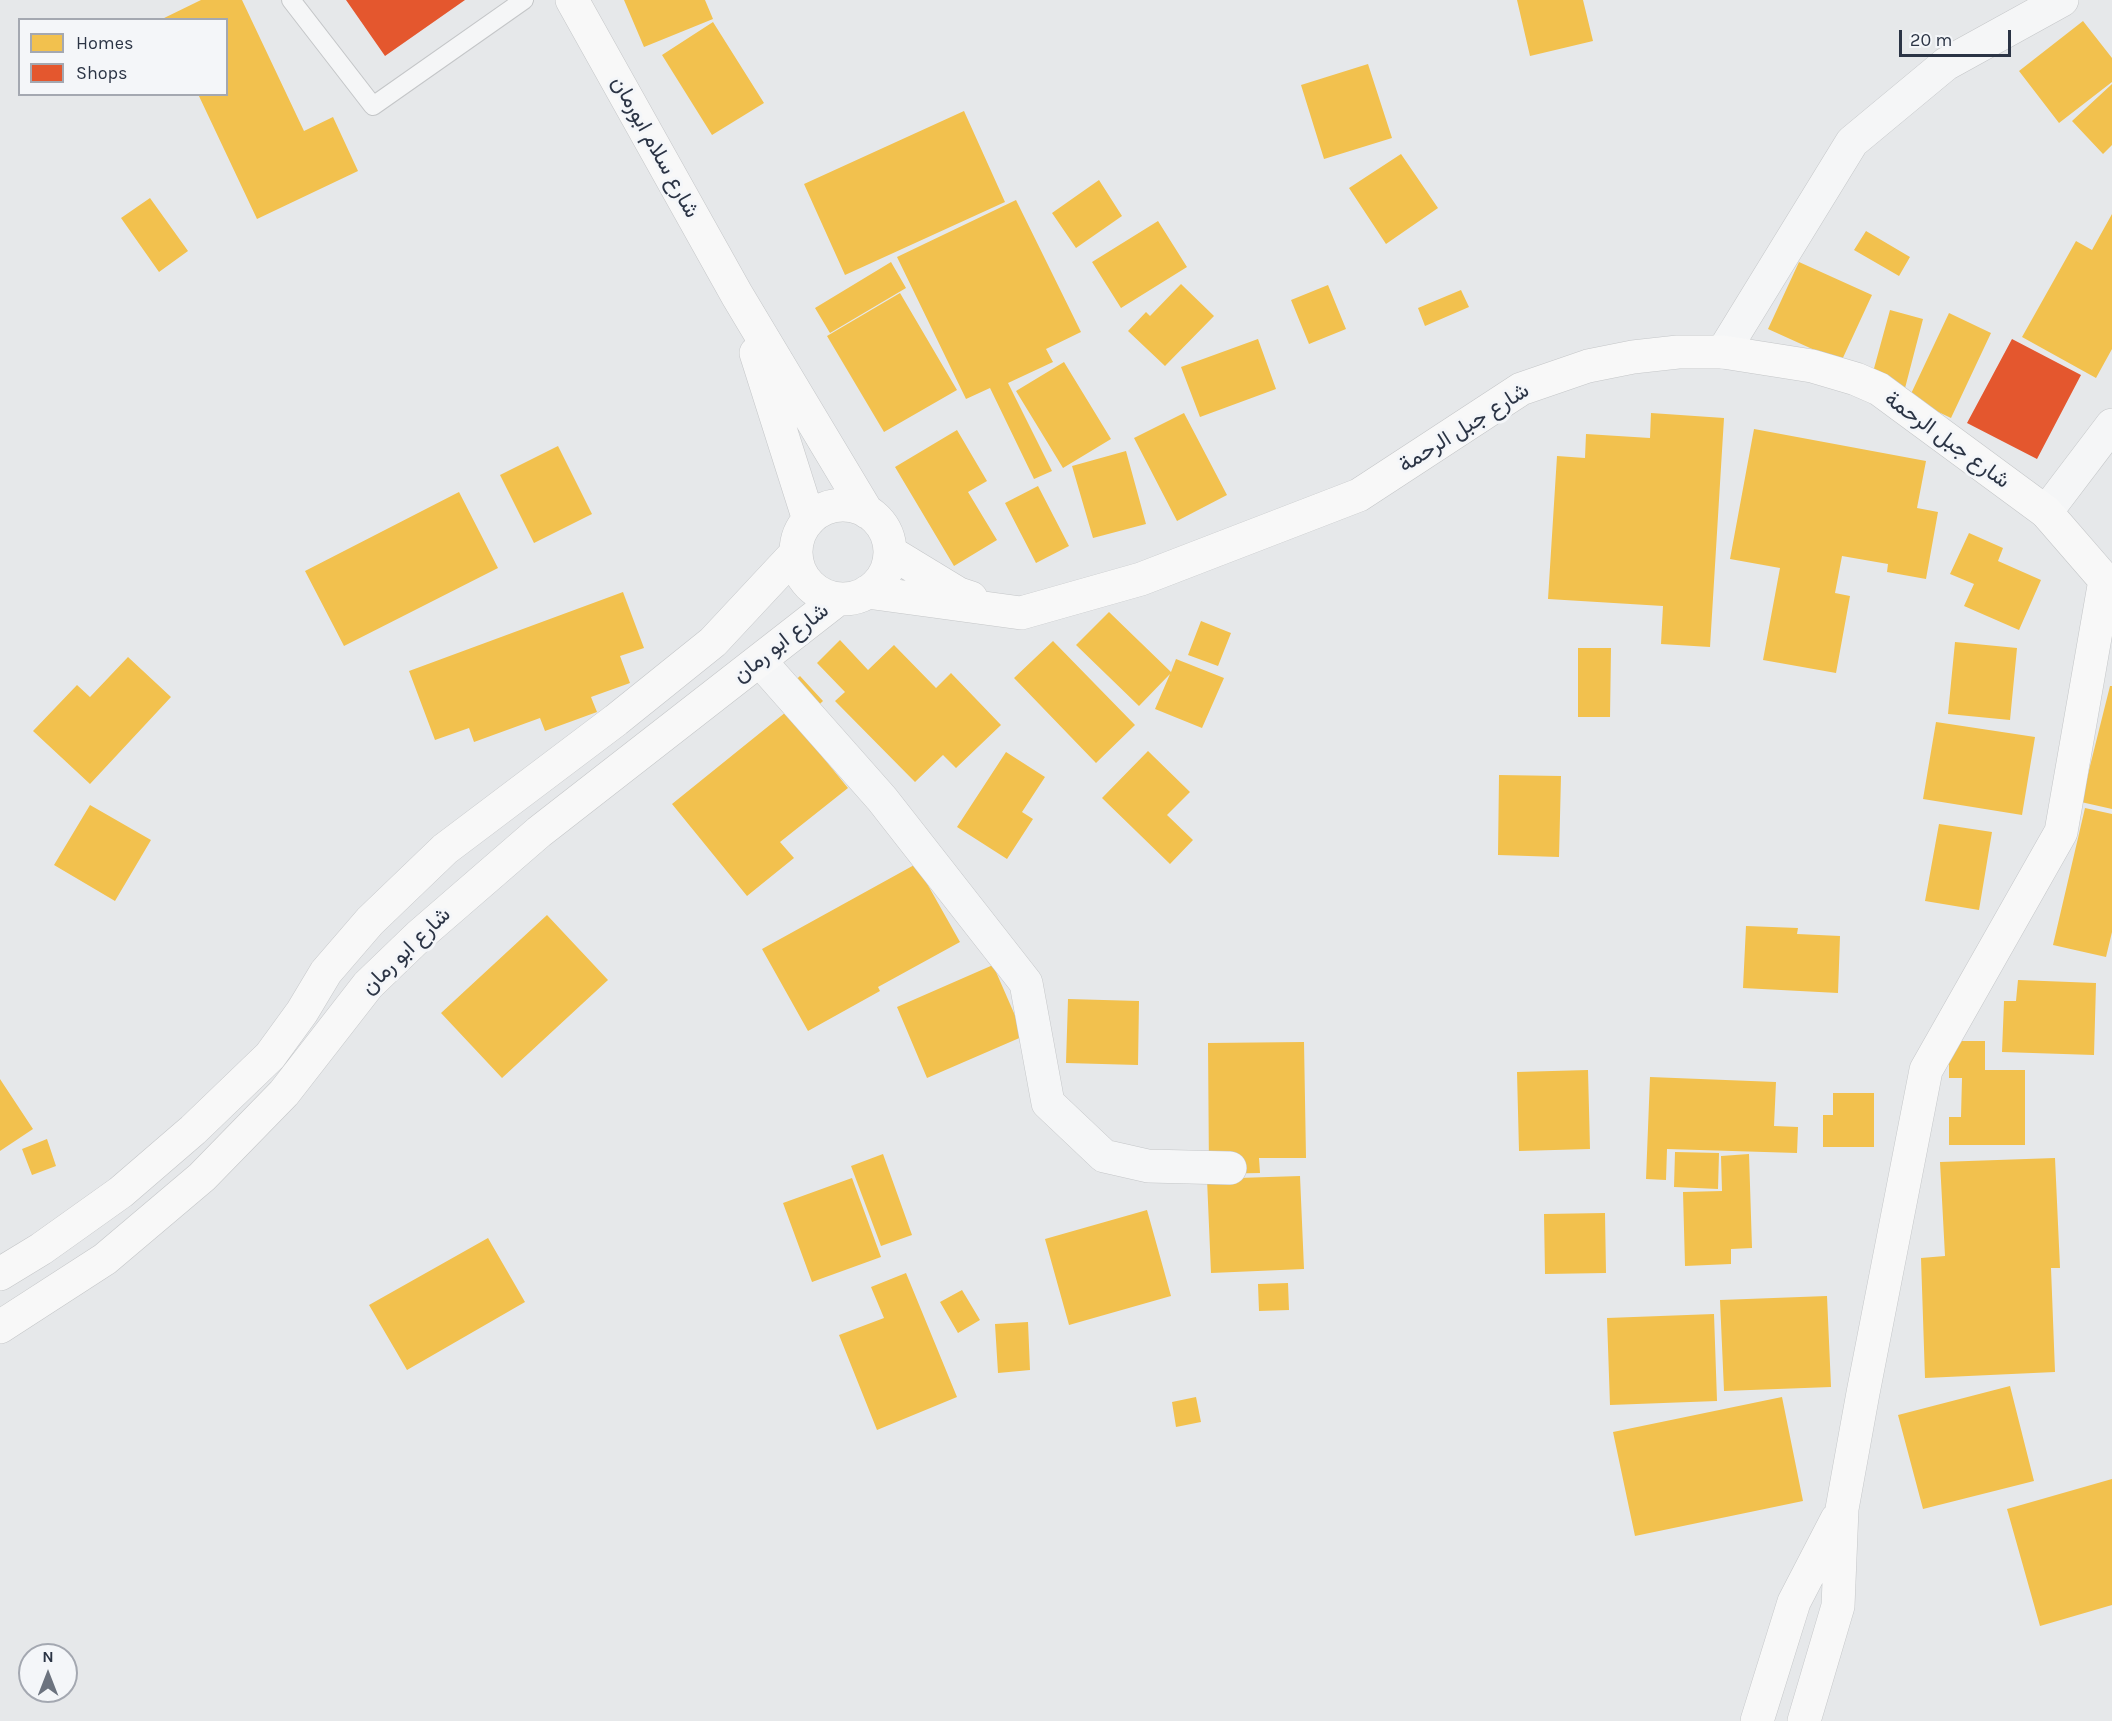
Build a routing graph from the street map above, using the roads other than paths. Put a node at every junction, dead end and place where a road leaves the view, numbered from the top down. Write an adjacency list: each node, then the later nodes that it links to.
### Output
1 (291, 0): 2 (lane)
2 (524, 0)
3 (572, 0): 5 (main road, شارع سلام ابورمان)
4 (2062, 0): 6 (street)
5 (737, 295): 8 (main road); 10 (main road)
6 (1723, 352): 9 (main road, شارع جبل الرحمة); 15 (main road, شارع جبل الرحمة)
7 (2112, 425): 9 (street)
8 (867, 512): 10 (main road); 11 (main road)
9 (2046, 512): 13 (main road, شارع جبل الرحمة)
10 (809, 520): 12 (main road)
11 (890, 552): 14 (main road); 15 (main road)
12 (796, 553): 14 (main road); 18 (main road, شارع ابو رمان)
13 (2109, 584): 20 (main road)
14 (853, 596): 15 (main road); 16 (main road, شارع ابو رمان)
15 (1021, 613)
16 (760, 661): 17 (street); 19 (main road, شارع ابو رمان)
17 (1230, 1168)
18 (0, 1274)
19 (0, 1327)
20 (1842, 1509): 21 (main road); 22 (main road)
21 (1757, 1721)
22 (1804, 1721)

